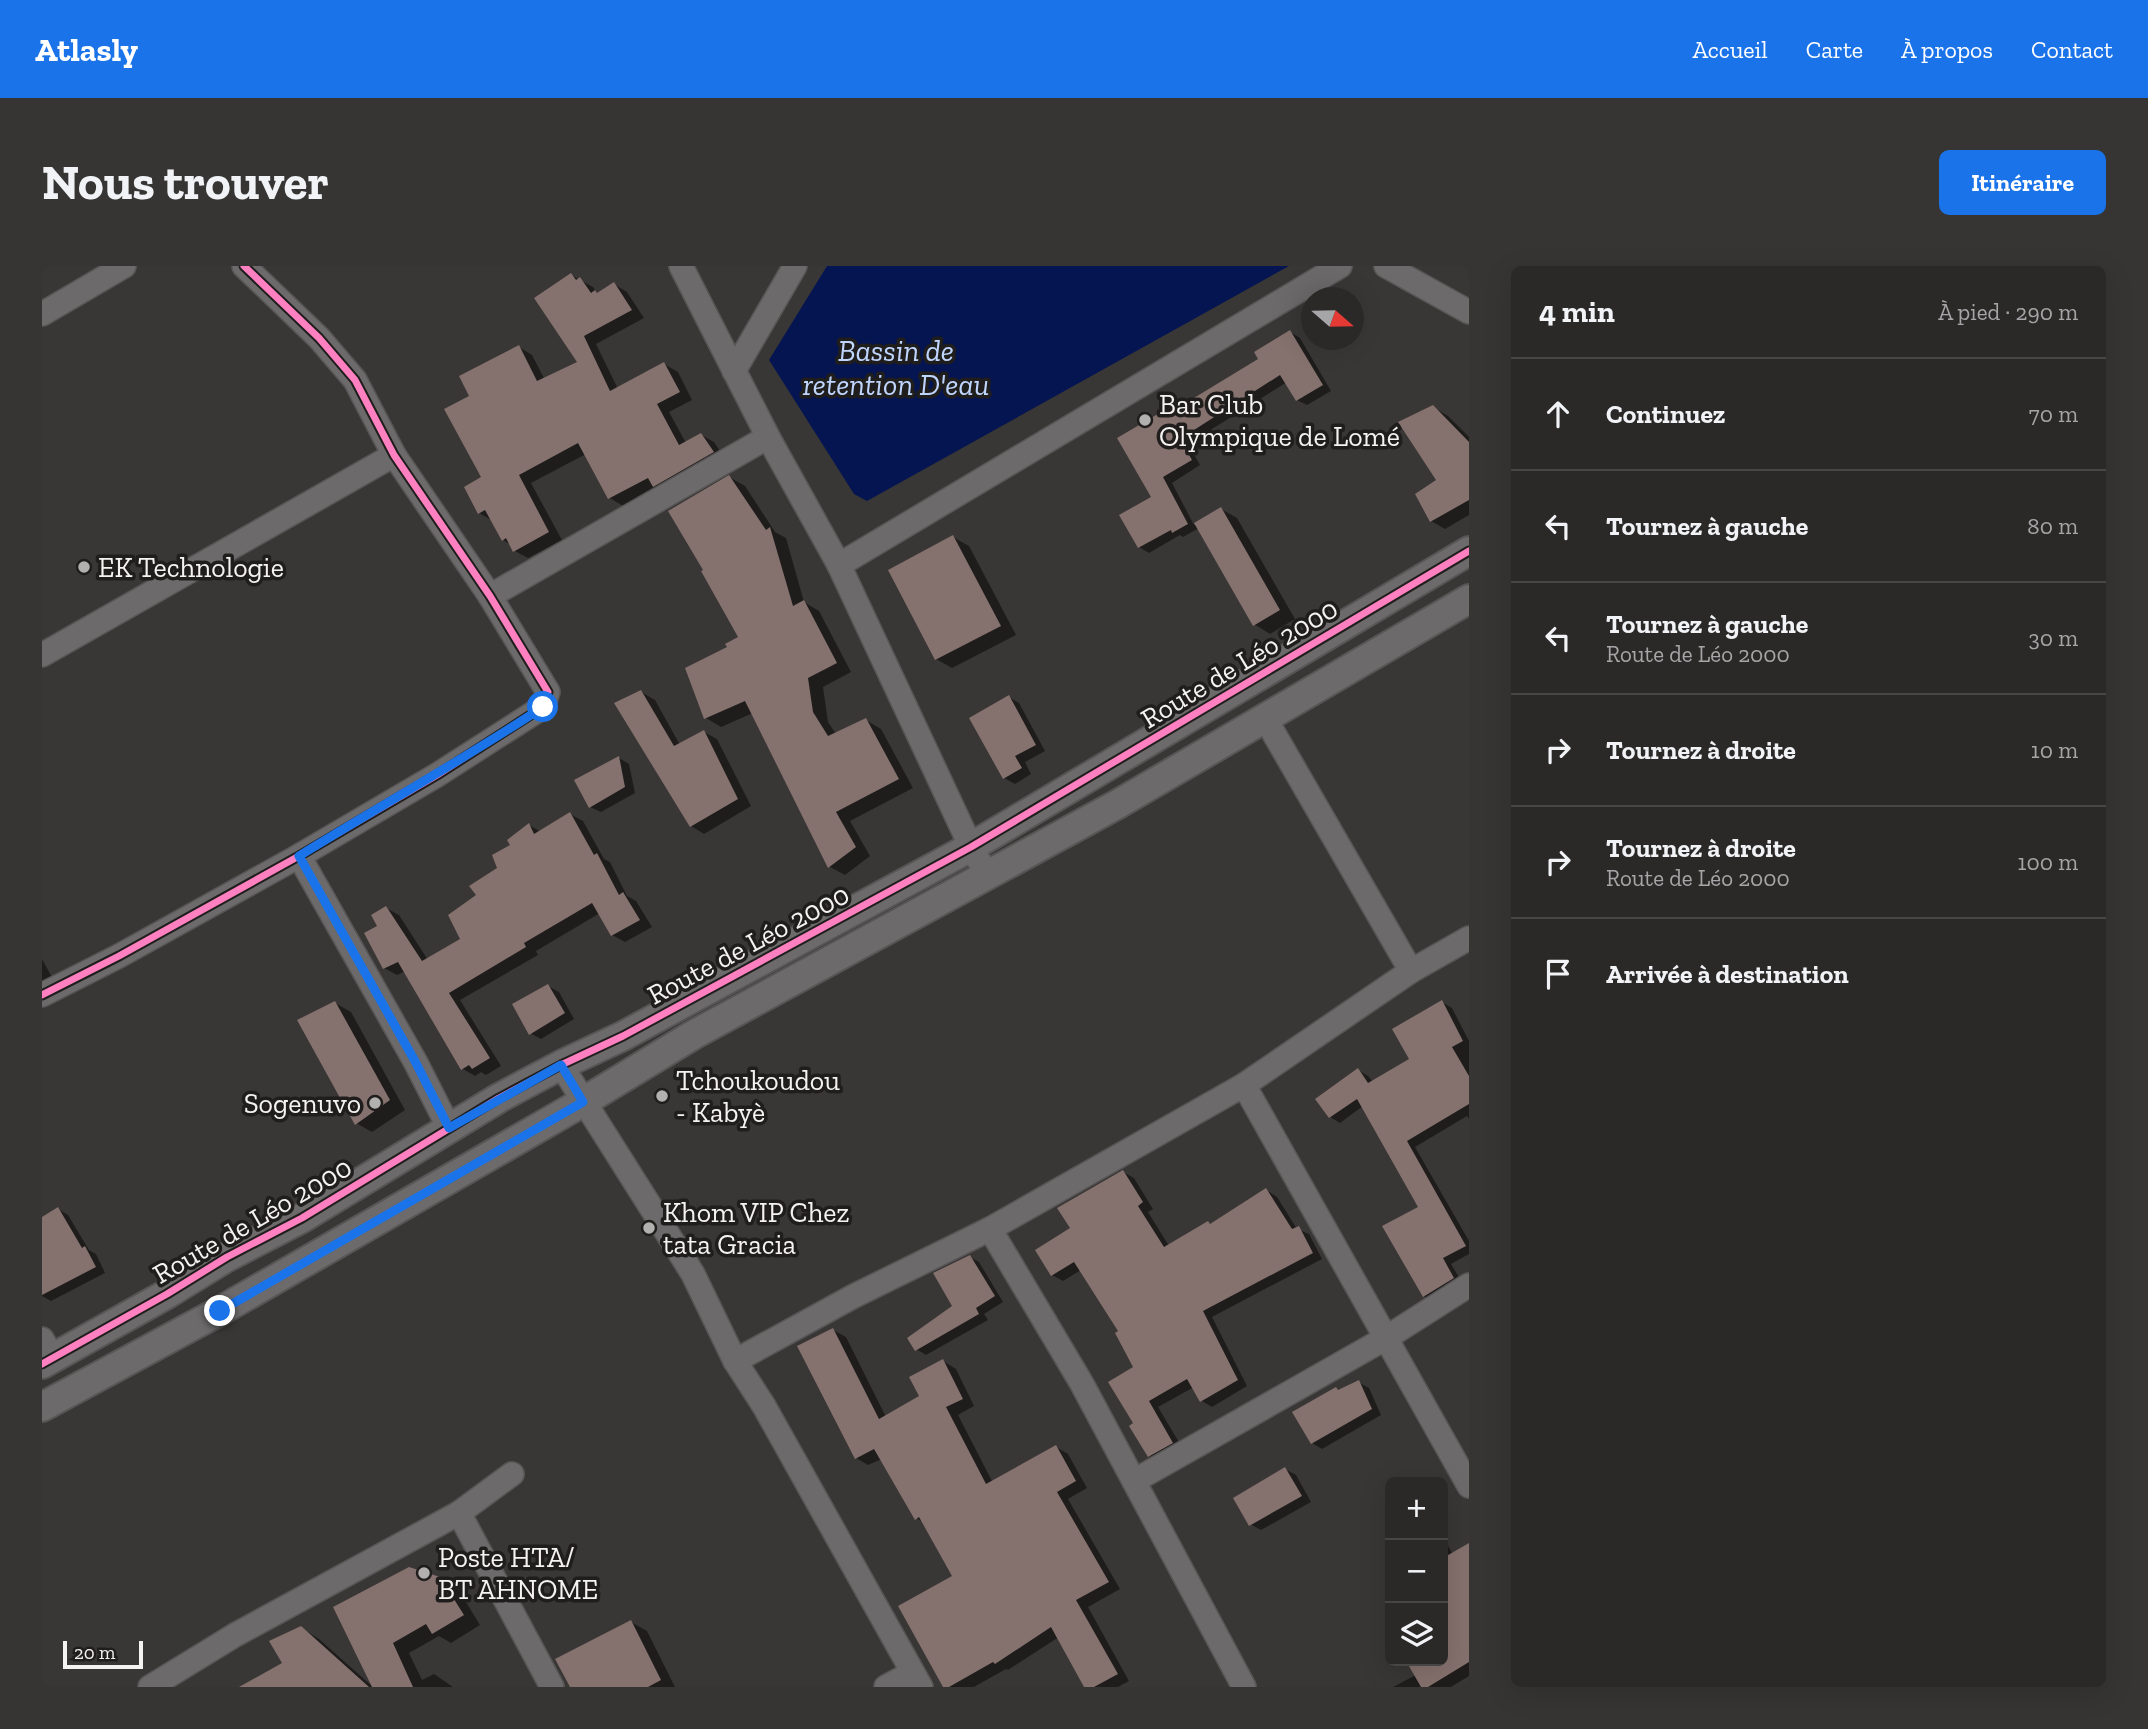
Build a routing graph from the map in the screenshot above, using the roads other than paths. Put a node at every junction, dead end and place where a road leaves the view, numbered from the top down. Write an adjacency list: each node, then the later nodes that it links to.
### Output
1 (124, 266): 8 (street)
2 (244, 266): 11 (street)
3 (681, 266): 9 (street)
4 (796, 266): 9 (street)
5 (1340, 266): 13 (street)
6 (1386, 266): 7 (street)
7 (1469, 312)
8 (42, 314)
9 (734, 371): 10 (street)
10 (768, 437): 13 (street); 14 (street)
11 (394, 454): 14 (street); 16 (street)
12 (1469, 551): 18 (street, Route de Léo 2000)
13 (839, 565): 18 (street)
14 (490, 596): 19 (street)
15 (1469, 599): 17 (street, Route de Léo 2000)
16 (42, 655)
17 (1265, 719): 20 (street, Route de Léo 2000); 22 (street)
18 (971, 847): 20 (street); 24 (street, Route de Léo 2000)
19 (299, 856): 23 (street); 27 (street)
20 (988, 876): 26 (street, Route de Léo 2000)
21 (1469, 938): 22 (street)
22 (1411, 971): 25 (street)
23 (42, 995)
24 (561, 1065): 26 (street); 27 (street, Route de Léo 2000)
25 (1244, 1085): 28 (street); 30 (street)
26 (583, 1102): 32 (street); 33 (street, Route de Léo 2000)
27 (449, 1128): 31 (street, Route de Léo 2000)
28 (990, 1229): 32 (street); 35 (street)
29 (1469, 1285): 30 (street)
30 (1386, 1338): 35 (street); 36 (street)
31 (46, 1354)
32 (735, 1361): 38 (street)
33 (42, 1407)
34 (512, 1474): 37 (street)
35 (1134, 1481): 42 (street)
36 (1469, 1486)
37 (459, 1513): 39 (street); 40 (street)
38 (917, 1680): 41 (street)
39 (150, 1687)
40 (552, 1687)
41 (886, 1687)
42 (1244, 1687)

